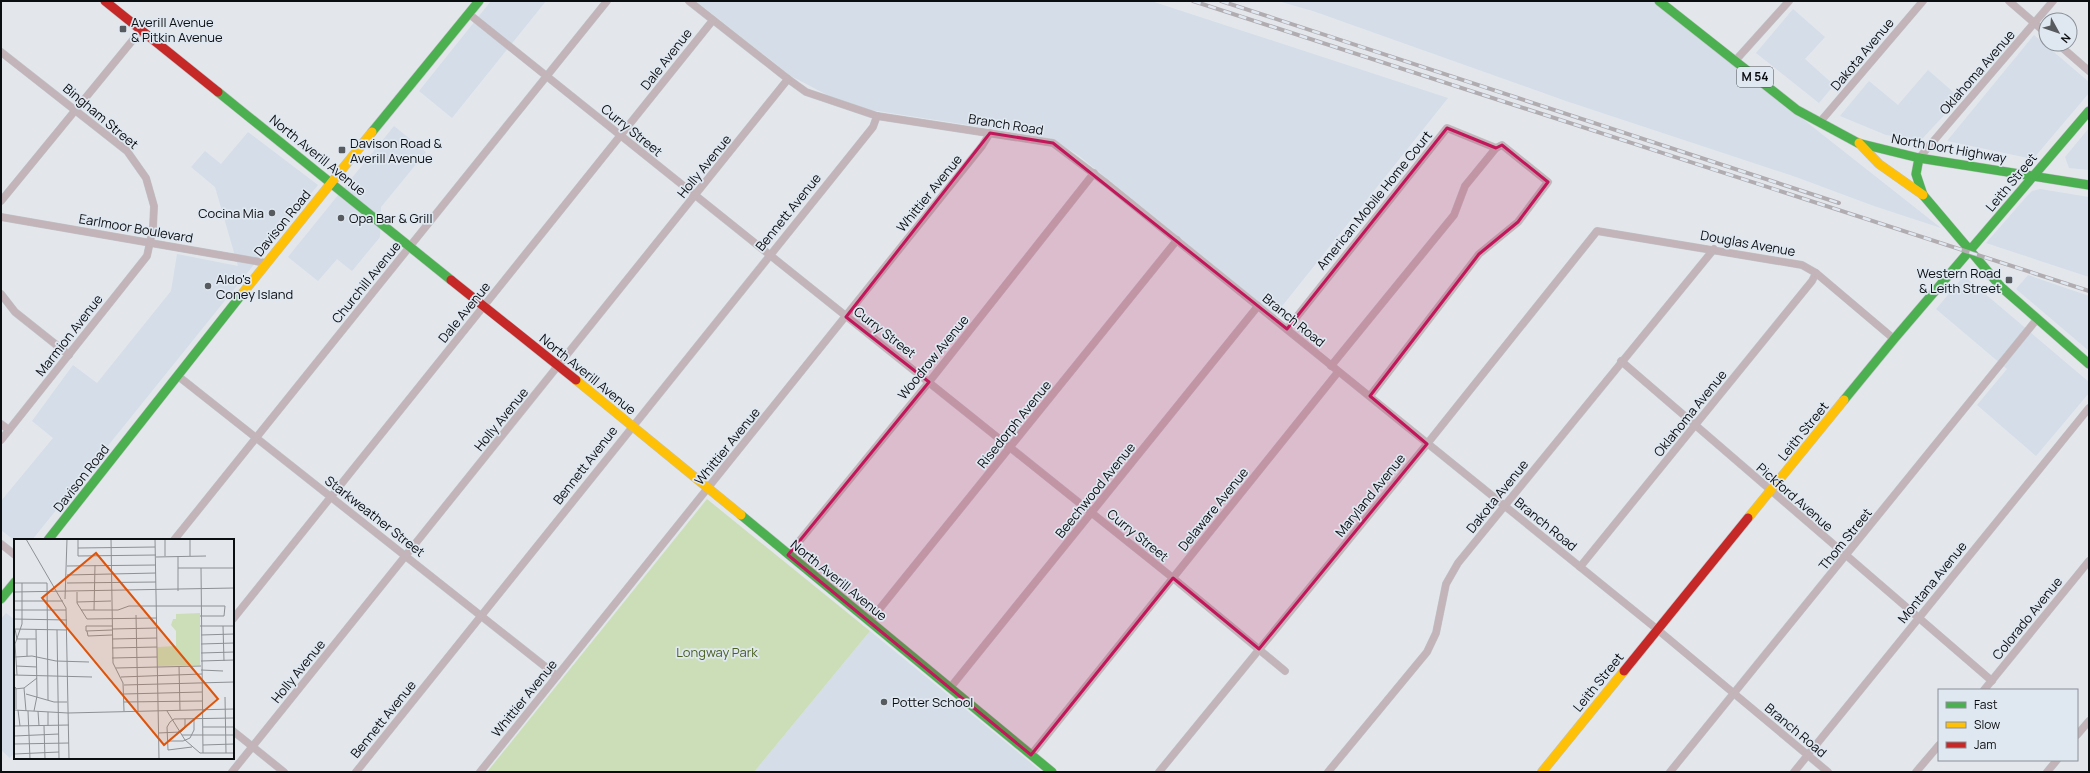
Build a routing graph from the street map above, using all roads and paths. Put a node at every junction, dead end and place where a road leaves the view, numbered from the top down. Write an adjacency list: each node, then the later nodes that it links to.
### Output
1 (105, 1): 14 (street, North Averill Avenue)
2 (479, 1): 10 (street, Davison Road)
3 (607, 1): 19 (street, Churchill Avenue)
4 (690, 1): 11 (street, Branch Road)
5 (1659, 1): 17 (street, North Dort Highway / M 54)
6 (1788, 1): 17 (street)
7 (1923, 1): 24 (street, Dakota Avenue)
8 (2009, 1): 12 (street)
9 (2053, 1): 12 (street, Oklahoma Avenue)
10 (469, 14): 19 (street, Curry Street); 32 (street, Davison Road)
11 (713, 20): 20 (street, Branch Road); 26 (street, Dale Avenue)
12 (2034, 23): 13 (street); 29 (street, Oklahoma Avenue)
13 (2038, 26)
14 (140, 30): 21 (street); 32 (street, North Averill Avenue)
15 (2067, 52): 18 (street)
16 (1, 53): 21 (street, Bingham Street)
17 (1735, 61): 24 (street, North Dort Highway / M 54)
18 (2089, 71)
19 (547, 76): 26 (street, Curry Street); 41 (street, Churchill Avenue)
20 (788, 79): 23 (street, Branch Road); 35 (street, Holly Avenue)
21 (77, 110): 36 (street); 40 (street, Bingham Street)
22 (2089, 110): 31 (street, Leith Street)
23 (876, 116): 25 (street, Branch Road); 44 (street, Bennett Avenue)
24 (1820, 122): 27 (street, North Dort Highway / M 54)
25 (990, 133): 30 (street, Branch Road); 50 (street, Whittier Avenue)
26 (620, 136): 35 (street, Curry Street); 48 (street, Dale Avenue)
27 (1858, 143): 29 (street, North Dort Highway / M 54); 34 (street)
28 (1496, 148): 52 (street, American Mobile Home Court); 57 (street); 62 (street, American Mobile Home Court)
29 (1919, 158): 31 (street, North Dort Highway / M 54); 34 (street)
30 (1094, 173): 39 (street, Branch Road); 61 (street, Woodrow Avenue)
31 (2033, 176): 33 (street, North Dort Highway / M 54); 43 (street, Leith Street)
32 (332, 183): 41 (street, North Averill Avenue); 45 (street, Davison Road)
33 (2089, 185)
34 (1923, 195): 43 (street)
35 (695, 196): 44 (street, Curry Street); 58 (street, Holly Avenue)
36 (1, 201)
37 (1, 217): 40 (street, Earlmoor Boulevard)
38 (1597, 231): 42 (street, Douglas Avenue); 70 (street, Maryland Avenue)
39 (1177, 240): 49 (street, Branch Road); 71 (street, Risedorph Avenue)
40 (151, 243): 45 (street, Earlmoor Boulevard); 54 (street, Marmion Avenue)
41 (410, 247): 48 (street, North Averill Avenue); 68 (street, Churchill Avenue)
42 (1714, 249): 46 (street, Douglas Avenue); 55 (street, Dakota Avenue)
43 (1969, 251): 51 (street); 53 (street, Leith Street)
44 (769, 255): 50 (street, Curry Street); 66 (street, Bennett Avenue)
45 (266, 263): 60 (street, Davison Road)
46 (1816, 273): 53 (street, Douglas Avenue); 65 (street, Oklahoma Avenue)
47 (1, 294): 54 (street)
48 (484, 306): 58 (street, North Averill Avenue); 74 (street, Dale Avenue)
49 (1258, 306): 52 (street, Branch Road); 76 (street, Beechwood Avenue)
50 (846, 317): 61 (street, Curry Street); 72 (street, Whittier Avenue)
51 (2037, 320): 56 (street); 83 (street, Thom Street)
52 (1287, 329): 57 (street, Branch Road)
53 (1894, 339): 73 (street, Leith Street)
54 (69, 355): 67 (street, Marmion Avenue)
55 (1621, 361): 65 (street, Pickford Avenue); 75 (street, Dakota Avenue)
56 (2089, 364)
57 (1331, 366): 59 (street, Branch Road)
58 (558, 367): 66 (street, North Averill Avenue); 82 (street, Holly Avenue)
59 (1338, 372): 62 (street, Branch Road); 86 (street, Delaware Avenue)
60 (178, 376): 68 (street, Starkweather Street); 77 (street, Davison Road)
61 (928, 382): 71 (street, Curry Street); 81 (street, Woodrow Avenue)
62 (1370, 396): 70 (street, Branch Road)
63 (2089, 408): 91 (street, Montana Avenue)
64 (1, 424): 67 (street)
65 (1695, 425): 73 (street, Pickford Avenue); 85 (street, Oklahoma Avenue)
66 (632, 426): 72 (street, North Averill Avenue); 89 (street, Bennett Avenue)
67 (9, 430): 69 (street, Marmion Avenue)
68 (256, 438): 74 (street, Starkweather Street); 78 (street, Churchill Avenue)
69 (1, 440)
70 (1427, 444): 75 (street, Branch Road); 94 (street, Maryland Avenue)
71 (1010, 448): 76 (street, Curry Street); 92 (street, Risedorph Avenue)
72 (707, 489): 81 (street, North Averill Avenue); 96 (street, Whittier Avenue)
73 (1771, 492): 83 (street, Pickford Avenue); 93 (street, Leith Street)
74 (331, 497): 82 (street, Starkweather Street); 90 (street, Dale Avenue)
75 (1504, 505): 85 (street, Branch Road); 115 (street, Dakota Avenue)
76 (1092, 513): 86 (street, Curry Street); 98 (street, Beechwood Avenue)
77 (49, 539)
78 (175, 539)
79 (1, 544): 80 (street)
80 (14, 554)
81 (788, 555): 92 (street, North Averill Avenue)
82 (406, 556): 89 (street, Starkweather Street); 105 (street, Holly Avenue)
83 (1846, 556): 91 (street, Pickford Avenue); 100 (street, Thom Street)
84 (2089, 561): 97 (street, Colorado Avenue)
85 (1580, 567): 93 (street, Branch Road)
86 (1173, 578): 94 (street, Curry Street); 106 (street, Delaware Avenue)
87 (14, 583): 88 (street)
88 (1, 599)
89 (481, 616): 96 (street, Starkweather Street); 111 (street, Bennett Avenue)
90 (234, 618)
91 (1919, 618): 97 (street, Pickford Avenue); 107 (street, Montana Avenue)
92 (869, 622): 98 (street, North Averill Avenue)
93 (1658, 630): 100 (street, Branch Road); 116 (street, Leith Street)
94 (1259, 648): 95 (street, Curry Street); 114 (street, Maryland Avenue)
95 (1286, 671)
96 (557, 676): 112 (street, Whittier Avenue)
97 (1992, 681): 99 (street, Colorado Avenue)
98 (950, 688): 106 (street, North Averill Avenue)
99 (1985, 689)
100 (1734, 693): 107 (street, Branch Road); 117 (street, Thom Street)
101 (2089, 721): 103 (street)
102 (234, 732): 105 (street)
103 (2078, 735)
104 (1938, 746): 120 (street)
105 (253, 747): 109 (street, Holly Avenue); 110 (street)
106 (1032, 755): 113 (street, North Averill Avenue)
107 (1808, 755): 118 (street, Montana Avenue); 119 (street, Branch Road)
108 (2056, 761): 121 (street)
109 (232, 772)
110 (284, 772)
111 (356, 772)
112 (480, 772)
113 (1052, 772)
114 (1159, 772)
115 (1328, 772)
116 (1542, 772)
117 (1670, 772)
118 (1794, 772)
119 (1828, 772)
120 (1916, 772)
121 (2048, 772)

